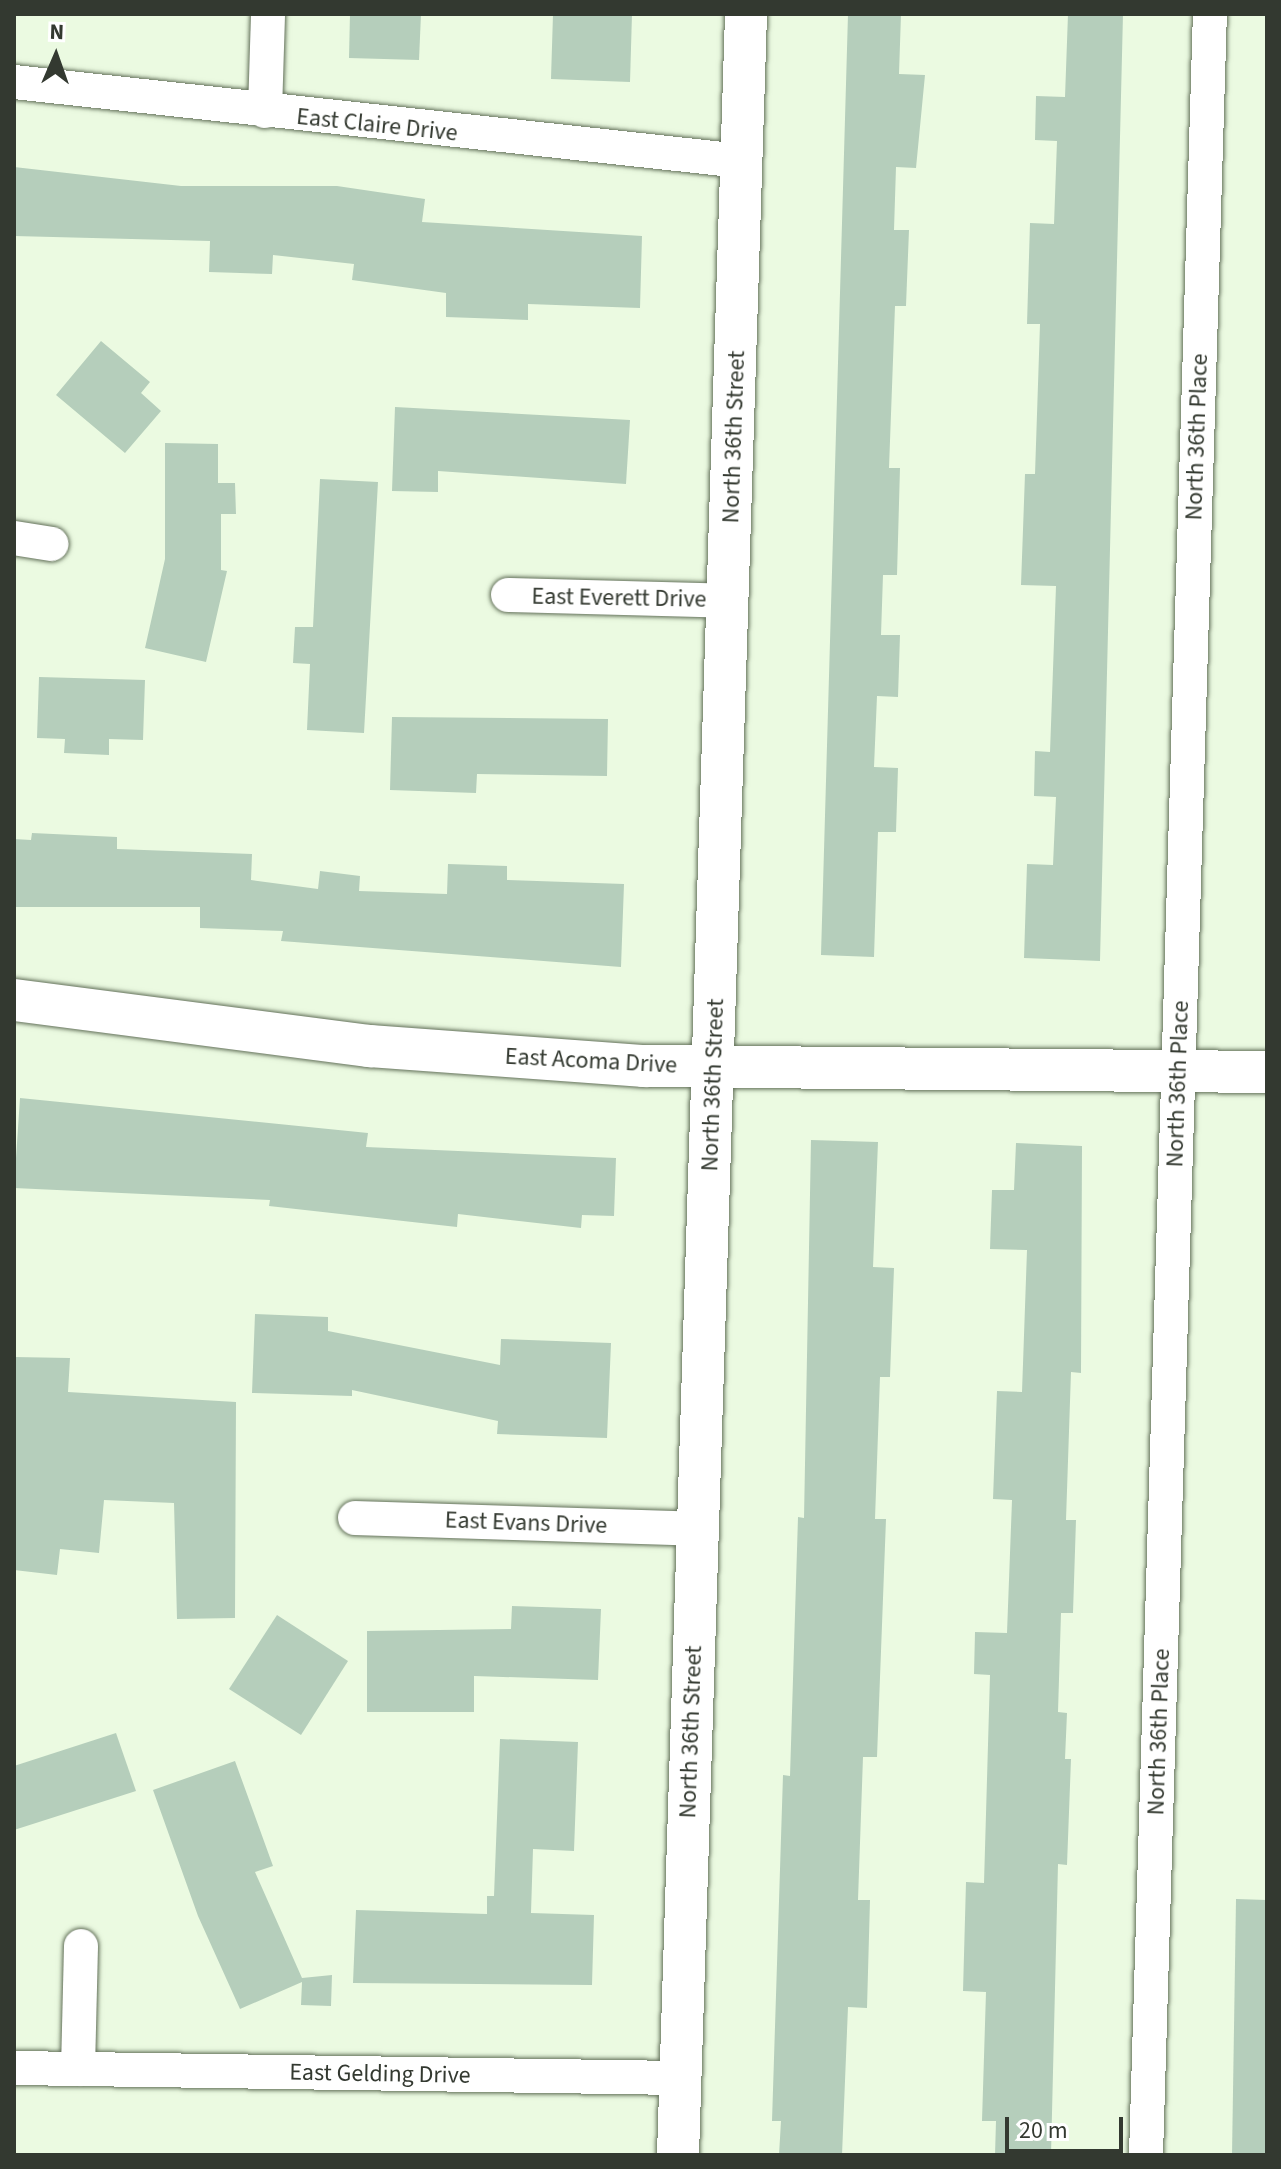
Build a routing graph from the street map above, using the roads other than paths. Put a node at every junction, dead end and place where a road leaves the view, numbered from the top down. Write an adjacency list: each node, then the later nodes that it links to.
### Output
1 (268, 14): 5 (street)
2 (746, 14): 6 (street, North 36th Street)
3 (1210, 14): 13 (street, North 36th Place)
4 (14, 82): 5 (street, East Claire Drive)
5 (265, 111): 6 (street, East Claire Drive)
6 (741, 161): 10 (street, North 36th Street)
7 (14, 538): 8 (street)
8 (52, 544)
9 (508, 595): 10 (street, East Everett Drive)
10 (730, 601): 12 (street, North 36th Street)
11 (14, 1000): 12 (street, East Acoma Drive)
12 (714, 1067): 13 (street, East Acoma Drive); 16 (street, North 36th Street)
13 (1178, 1069): 14 (street, East Acoma Drive); 22 (street, North 36th Place)
14 (1267, 1072)
15 (355, 1518): 16 (street, East Evans Drive)
16 (696, 1529): 20 (street, North 36th Street)
17 (81, 1946): 19 (street)
18 (14, 2068): 19 (street, East Gelding Drive)
19 (78, 2069): 20 (street, East Gelding Drive)
20 (681, 2078): 21 (street, North 36th Street)
21 (678, 2155)
22 (1146, 2155)

